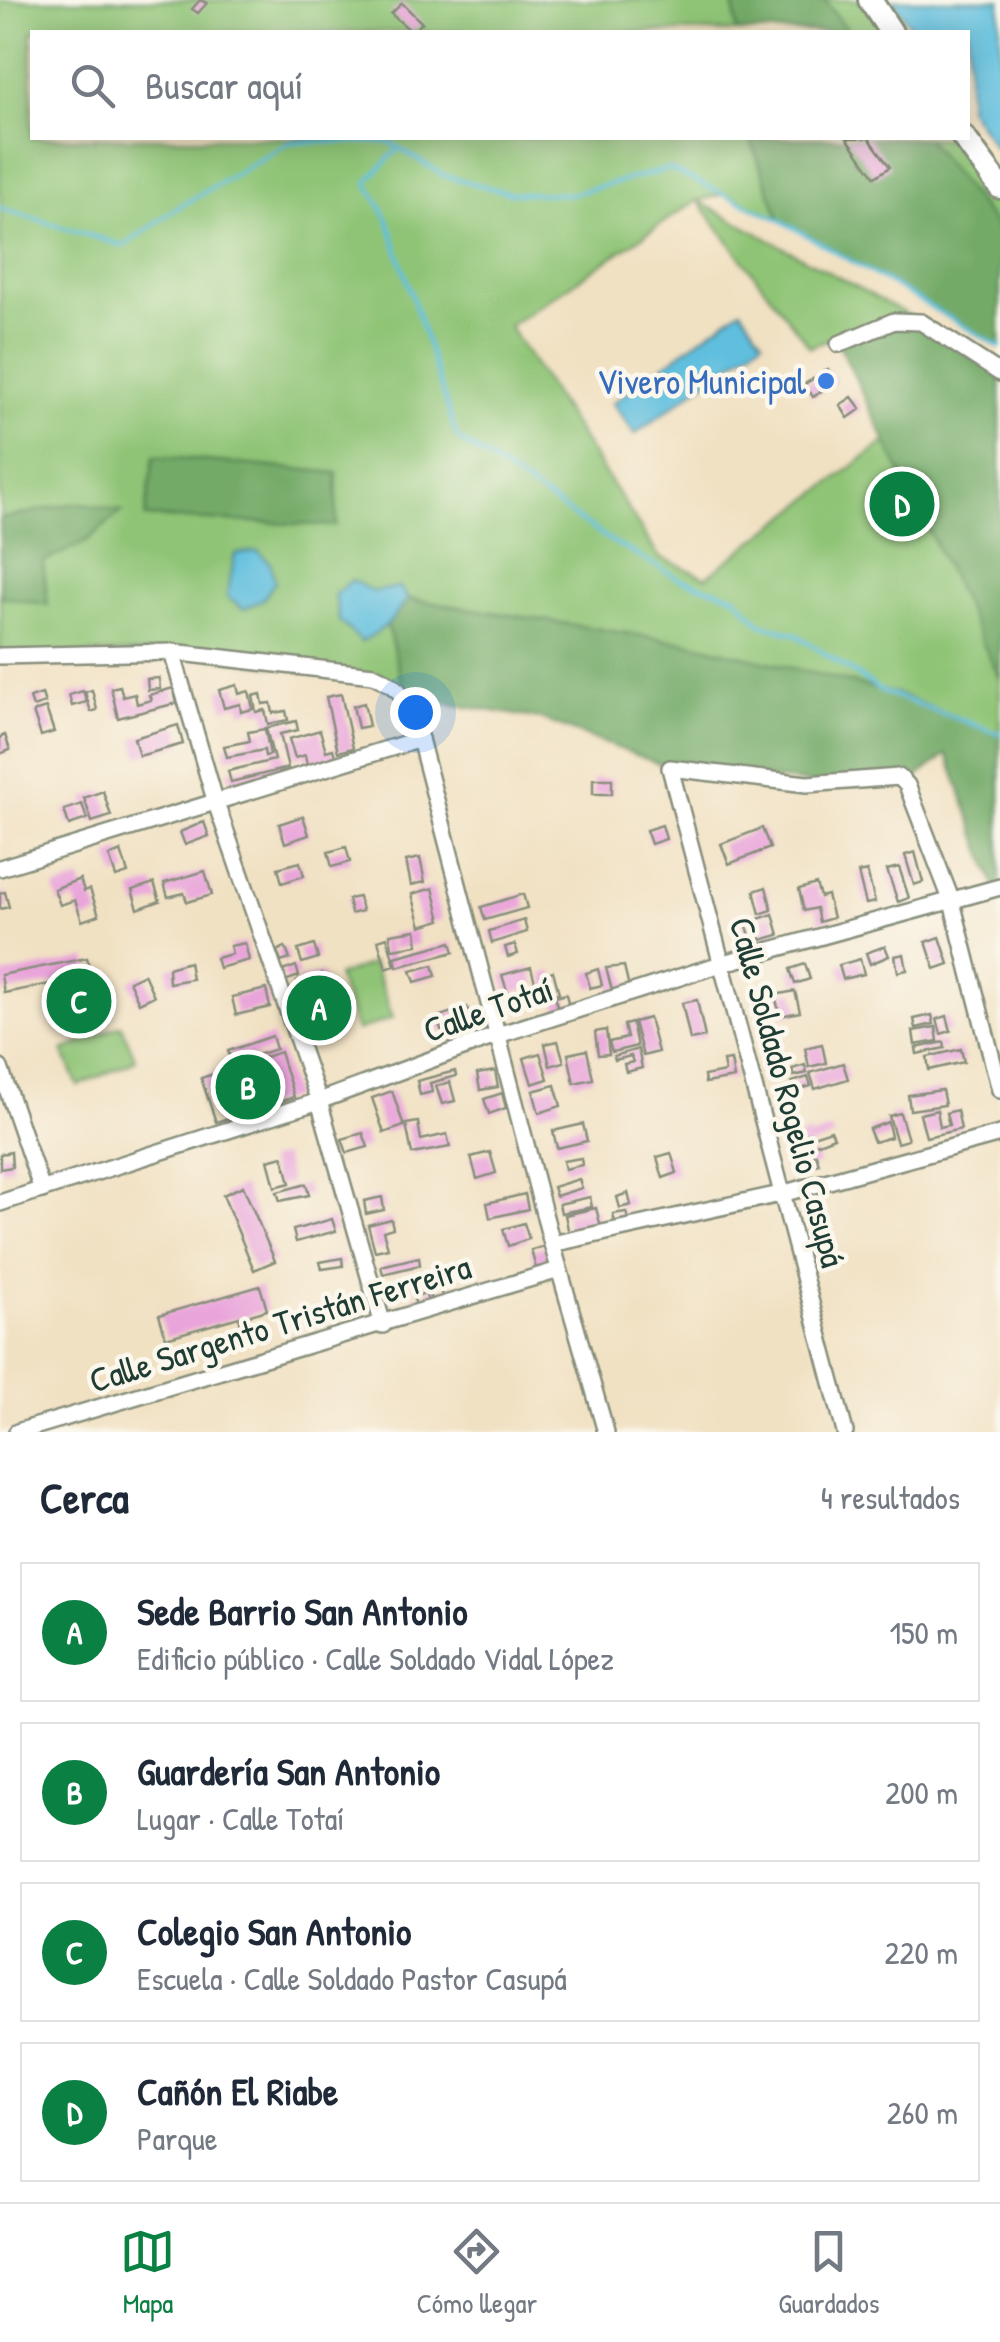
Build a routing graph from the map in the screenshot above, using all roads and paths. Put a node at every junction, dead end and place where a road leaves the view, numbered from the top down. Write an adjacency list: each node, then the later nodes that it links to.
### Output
1 (870, 0): 2 (main road)
2 (891, 30)
3 (965, 140): 4 (main road)
4 (1000, 187)
5 (839, 344): 6 (street)
6 (1000, 373)
7 (172, 652): 8 (street); 9 (street); 10 (street)
8 (0, 656)
9 (420, 740): 10 (street); 15 (street)
10 (215, 800): 11 (street); 18 (street)
11 (0, 868)
12 (1000, 887): 13 (street, Calle Totaí)
13 (952, 902): 14 (street, Calle Totaí); 14 (street, Calle Soldado Rogelio Casupá); 17 (street)
14 (724, 963): 15 (street, Calle Totaí); 21 (street, Calle Soldado Rogelio Casupá)
15 (498, 1035): 18 (street, Calle Totaí); 23 (street)
16 (0, 1068): 20 (street)
17 (1000, 1090)
18 (319, 1101): 20 (street, Calle Totaí); 25 (street)
19 (1000, 1134): 21 (street)
20 (42, 1190): 22 (street, Calle Totaí)
21 (785, 1194): 23 (street); 28 (street, Calle Soldado Rogelio Casupá)
22 (0, 1204)
23 (552, 1244): 24 (street)
24 (559, 1270): 25 (street, Calle Sargento Tristán Ferreira); 27 (street)
25 (383, 1325): 26 (street, Calle Sargento Tristán Ferreira)
26 (17, 1432)
27 (606, 1432)
28 (846, 1432)

